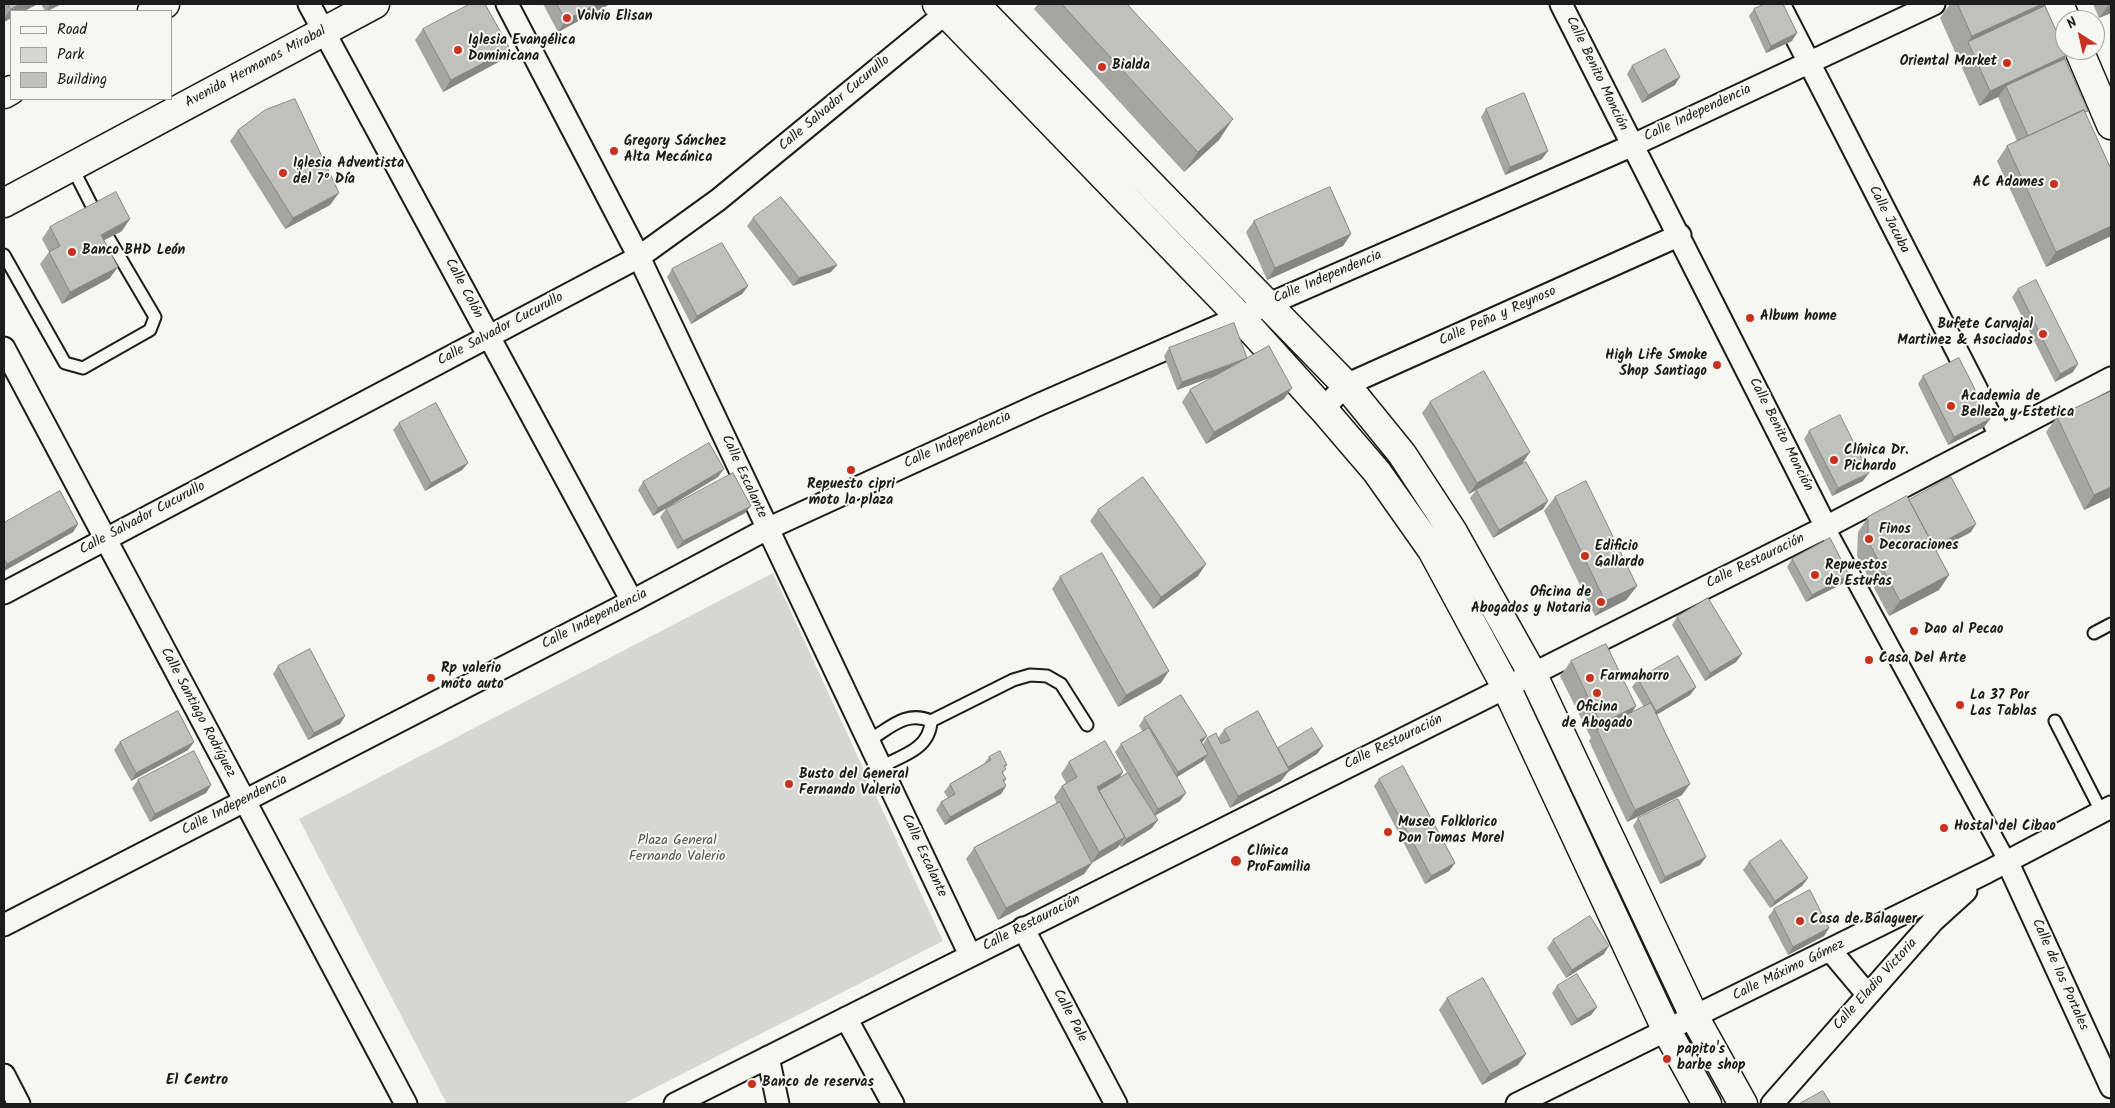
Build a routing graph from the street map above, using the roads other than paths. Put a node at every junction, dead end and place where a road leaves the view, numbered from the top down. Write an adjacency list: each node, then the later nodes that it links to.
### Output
1 (165, 4): 10 (main road)
2 (309, 4): 11 (street, Calle Colón)
3 (375, 4): 11 (main road, Avenida Hermanas Mirabal)
4 (507, 4): 22 (street, Calle Escalante)
5 (975, 4): 23 (main road)
6 (1561, 4): 15 (street, Calle Benito Monción)
7 (1779, 4): 13 (street, Calle Jacuba)
8 (1934, 4): 13 (street, Calle Independencia)
9 (946, 7): 22 (street, Calle Salvador Cucurullo); 24 (main road)
10 (154, 10)
11 (324, 31): 16 (main road, Avenida Hermanas Mirabal); 25 (street, Calle Colón)
12 (2083, 60): 14 (main road)
13 (1809, 62): 15 (street, Calle Independencia); 30 (street, Calle Jacuba)
14 (2111, 125)
15 (1631, 146): 19 (street, Calle Benito Monción); 23 (street, Calle Independencia)
16 (72, 167): 17 (main road, Avenida Hermanas Mirabal); 18 (lane)
17 (4, 203)
18 (94, 210)
19 (1680, 235): 28 (street, Calle Peña y Reynoso); 31 (street, Calle Benito Monción)
20 (108, 237): 21 (lane)
21 (4, 255)
22 (639, 257): 25 (street, Calle Salvador Cucurullo); 32 (street, Calle Escalante)
23 (1268, 304): 24 (street, Calle Independencia); 28 (main road)
24 (1239, 316): 29 (main road); 32 (street, Calle Independencia)
25 (489, 336): 33 (street, Calle Salvador Cucurullo); 35 (street, Calle Colón)
26 (4, 348): 33 (street, Calle Santiago Rodríguez)
27 (2111, 378): 30 (street, Calle Restauración)
28 (1346, 385): 29 (street, Calle Peña y Reynoso); 38 (main road)
29 (1323, 408): 39 (main road)
30 (2000, 435): 31 (street, Calle Restauración)
31 (1826, 527): 38 (street, Calle Restauración); 47 (street, Calle Benito Monción)
32 (767, 529): 35 (street, Calle Independencia); 43 (street, Calle Escalante)
33 (105, 539): 34 (street, Calle Salvador Cucurullo); 45 (street, Calle Santiago Rodríguez)
34 (4, 593)
35 (632, 601): 45 (street, Calle Independencia)
36 (2111, 624): 37 (lane)
37 (2094, 633)
38 (1532, 674): 39 (street, Calle Restauración); 55 (main road)
39 (1506, 687): 50 (street, Calle Restauración); 56 (main road)
40 (932, 721): 42 (lane); 43 (lane); 44 (lane)
41 (2054, 722): 46 (lane)
42 (1087, 725)
43 (868, 741): 44 (street, Calle Escalante)
44 (880, 767): 52 (street, Calle Escalante)
45 (243, 801): 49 (street, Calle Independencia); 61 (street, Calle Santiago Rodríguez)
46 (2106, 809): 47 (street, Calle Máximo Gómez)
47 (2007, 862): 48 (street, Calle Máximo Gómez); 59 (street, Calle de los Portales)
48 (1987, 872): 51 (street, Calle Máximo Gómez); 53 (street, Calle Eladio Victoria)
49 (4, 925)
50 (1022, 928): 52 (street, Calle Restauración); 65 (street, Calle Pale)
51 (1830, 950): 53 (street); 55 (street, Calle Máximo Gómez)
52 (970, 955): 54 (street, Calle Restauración)
53 (1867, 994): 69 (street, Calle Eladio Victoria)
54 (846, 1018): 57 (street, Calle Restauración); 64 (street)
55 (1695, 1018): 56 (street, Calle Máximo Gómez); 68 (main road)
56 (1667, 1030): 66 (street, Calle Máximo Gómez); 67 (main road)
57 (768, 1057): 62 (street, Calle Restauración); 63 (street)
58 (4, 1076): 60 (street)
59 (2111, 1087)
60 (19, 1104)
61 (406, 1104)
62 (675, 1104)
63 (778, 1104)
64 (893, 1104)
65 (1116, 1104)
66 (1517, 1104)
67 (1707, 1104)
68 (1743, 1104)
69 (1772, 1104)

